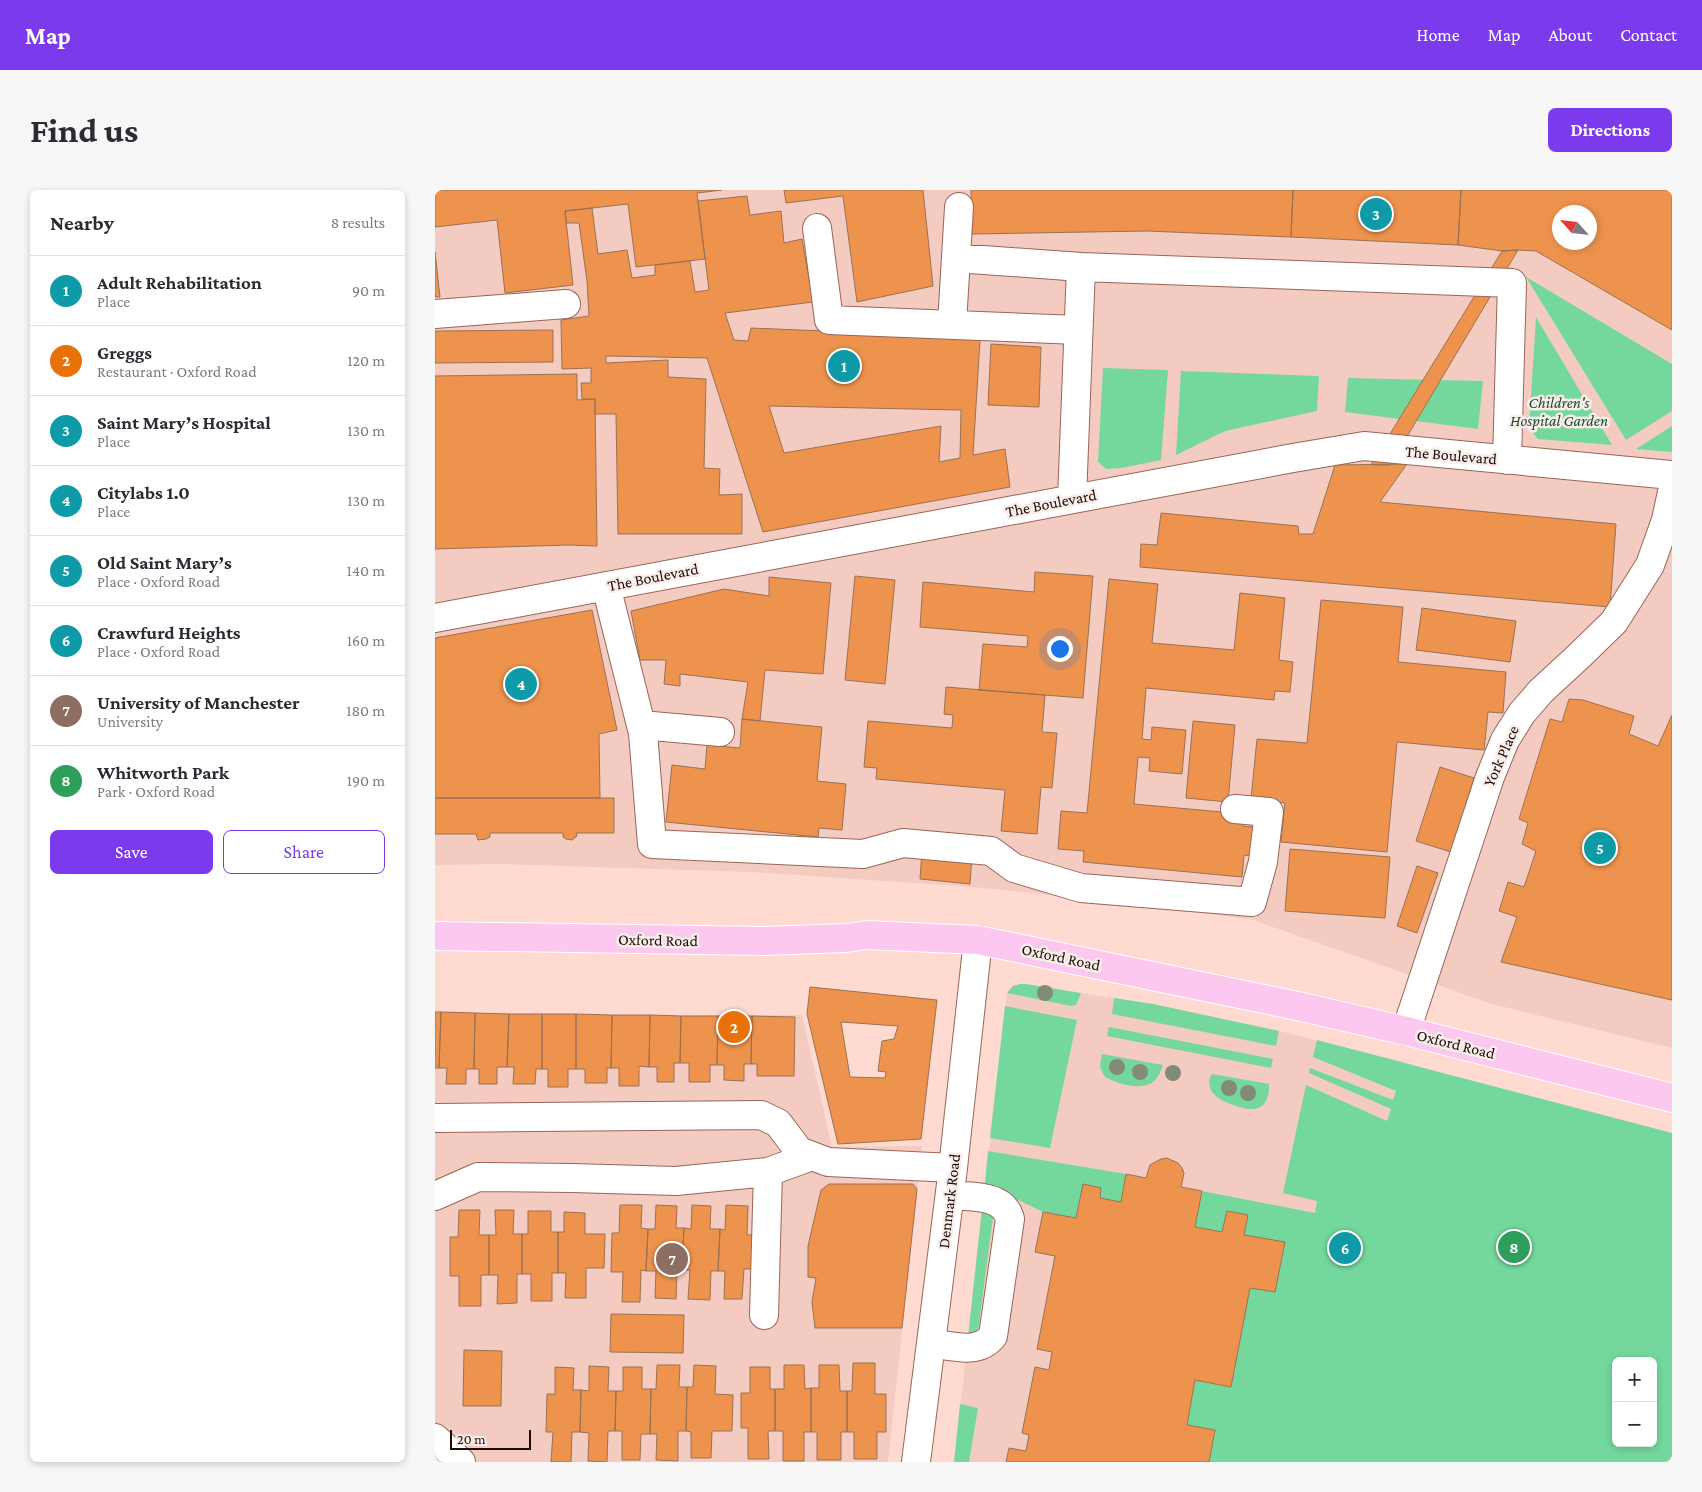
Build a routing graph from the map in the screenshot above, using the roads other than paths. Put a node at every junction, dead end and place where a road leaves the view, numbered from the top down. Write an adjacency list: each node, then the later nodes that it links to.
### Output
1 (959, 208): 3 (street)
2 (817, 228): 7 (street)
3 (956, 258): 4 (street); 7 (street)
4 (1081, 267): 8 (street); 9 (street)
5 (566, 304): 6 (street)
6 (435, 314)
7 (952, 324): 8 (street)
8 (1078, 330): 12 (street)
9 (1507, 460): 10 (street, The Boulevard); 12 (street, The Boulevard)
10 (1672, 475)
11 (1672, 492): 20 (street, York Place)
12 (1072, 499): 13 (street, The Boulevard)
13 (607, 586): 14 (street, The Boulevard); 15 (street)
14 (435, 618)
15 (641, 725): 16 (street); 17 (street)
16 (720, 732)
17 (1235, 809)
18 (435, 936): 19 (main road, Oxford Road)
19 (978, 940): 20 (main road, Oxford Road); 24 (street, Denmark Road)
20 (1406, 1031): 21 (main road, Oxford Road)
21 (1672, 1098)
22 (437, 1118): 23 (street)
23 (820, 1159): 24 (street); 25 (street)
24 (953, 1168): 26 (street, Denmark Road)
25 (768, 1172): 27 (street); 28 (street)
26 (950, 1195): 29 (street, Denmark Road); 29 (street)
27 (435, 1196)
28 (764, 1315)
29 (931, 1343): 32 (street, Denmark Road)
30 (435, 1438): 31 (street)
31 (461, 1462)
32 (916, 1462)

